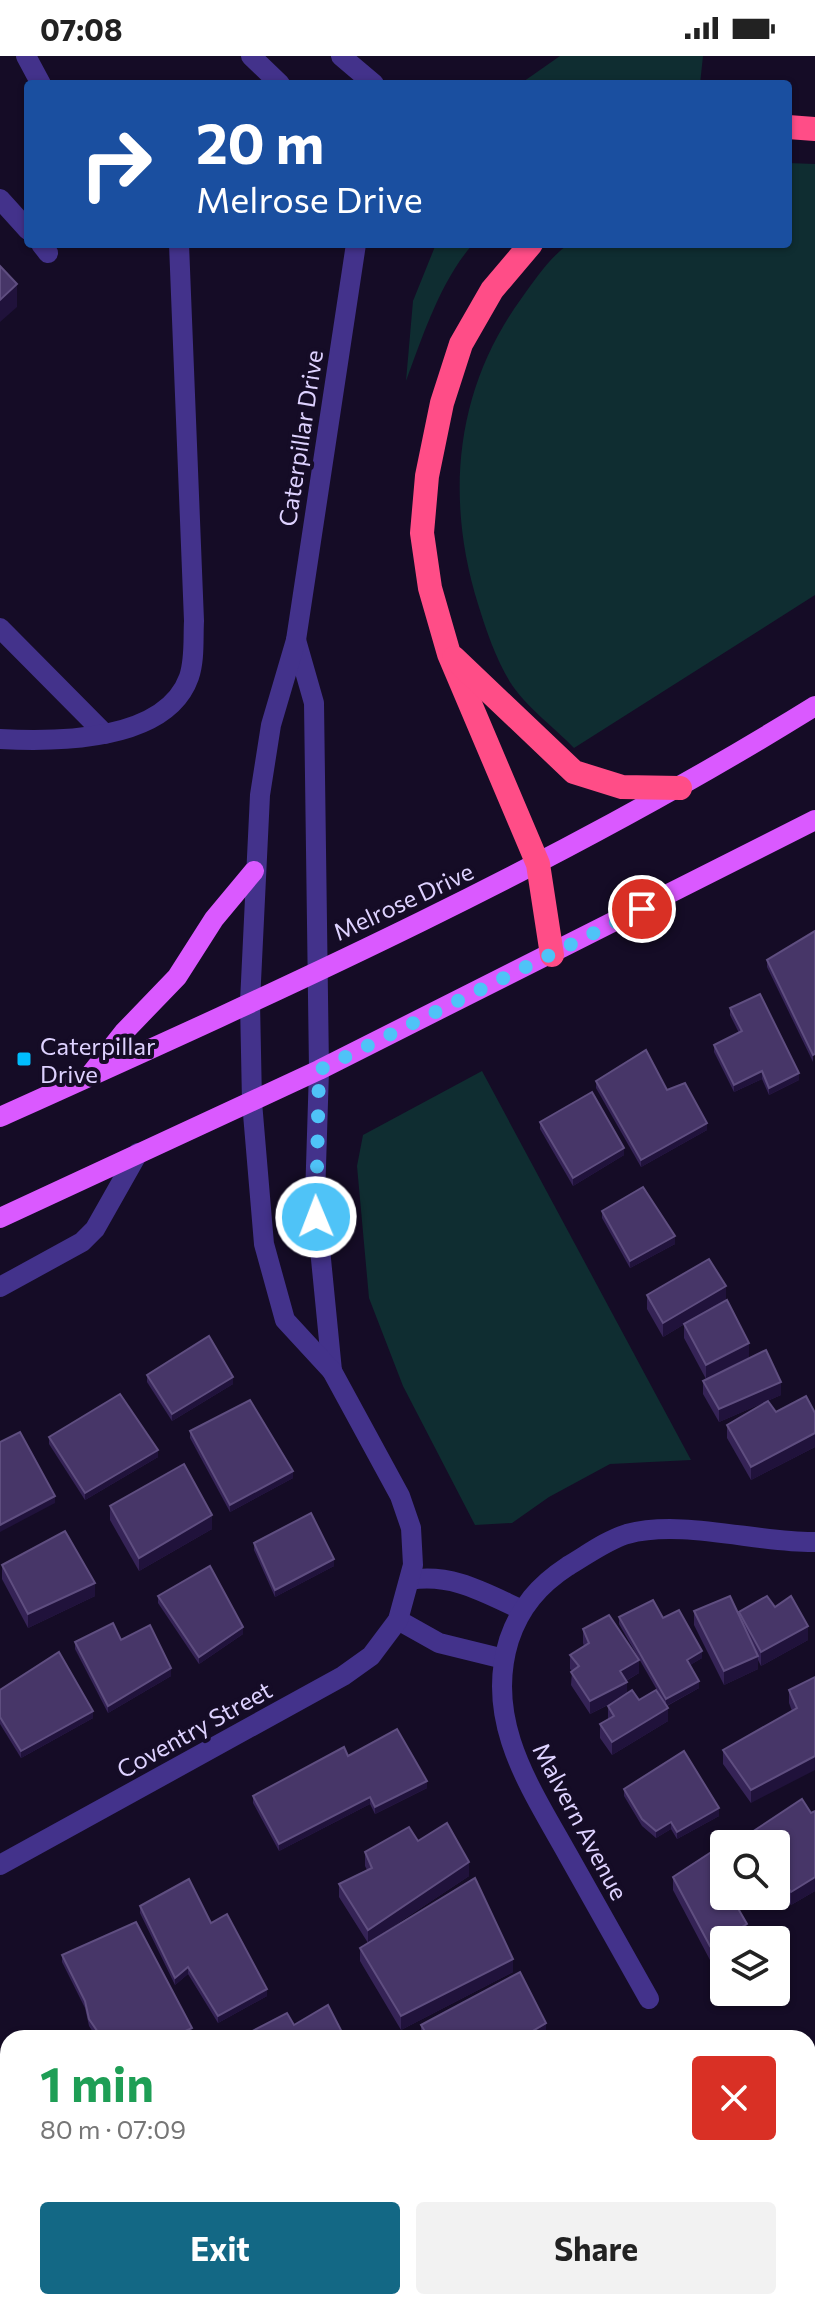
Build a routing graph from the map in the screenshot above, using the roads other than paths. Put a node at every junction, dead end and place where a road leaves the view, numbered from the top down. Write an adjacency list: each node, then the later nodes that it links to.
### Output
1 (26, 56): 4 (street)
2 (341, 56): 6 (street)
3 (258, 60): 5 (street)
4 (39, 80)
5 (276, 80)
6 (369, 80)
7 (792, 127): 8 (highway)
8 (815, 129)
9 (0, 199): 10 (street)
10 (24, 226)
11 (179, 248): 18 (street)
12 (355, 248): 15 (street, Caterpillar Drive)
13 (528, 248): 16 (highway)
14 (0, 628): 18 (street)
15 (296, 640): 23 (street, Caterpillar Drive); 25 (street, Caterpillar Drive)
16 (449, 654): 20 (highway); 22 (highway)
17 (815, 706): 20 (main road, Melrose Drive)
18 (105, 734): 19 (street)
19 (0, 739)
20 (680, 788): 22 (main road, Melrose Drive)
21 (815, 820): 24 (main road)
22 (538, 864): 24 (highway); 25 (main road, Melrose Drive)
23 (254, 871): 26 (street, Caterpillar Drive); 28 (main road)
24 (552, 955): 27 (main road)
25 (317, 970): 26 (main road, Melrose Drive); 27 (street, Caterpillar Drive)
26 (250, 1002): 28 (main road, Melrose Drive); 29 (street, Caterpillar Drive)
27 (319, 1070): 29 (main road); 34 (street)
28 (88, 1078): 30 (main road, Melrose Drive)
29 (252, 1102): 31 (main road); 34 (street)
30 (0, 1117)
31 (138, 1153): 32 (main road); 33 (street)
32 (0, 1218)
33 (0, 1287)
34 (332, 1371): 36 (street)
35 (815, 1542): 37 (street)
36 (410, 1580): 37 (street); 38 (street)
37 (522, 1610): 39 (street, Malvern Avenue)
38 (398, 1620): 39 (street); 40 (street, Coventry Street)
39 (504, 1659): 41 (street, Malvern Avenue)
40 (0, 1865)
41 (649, 1999)

